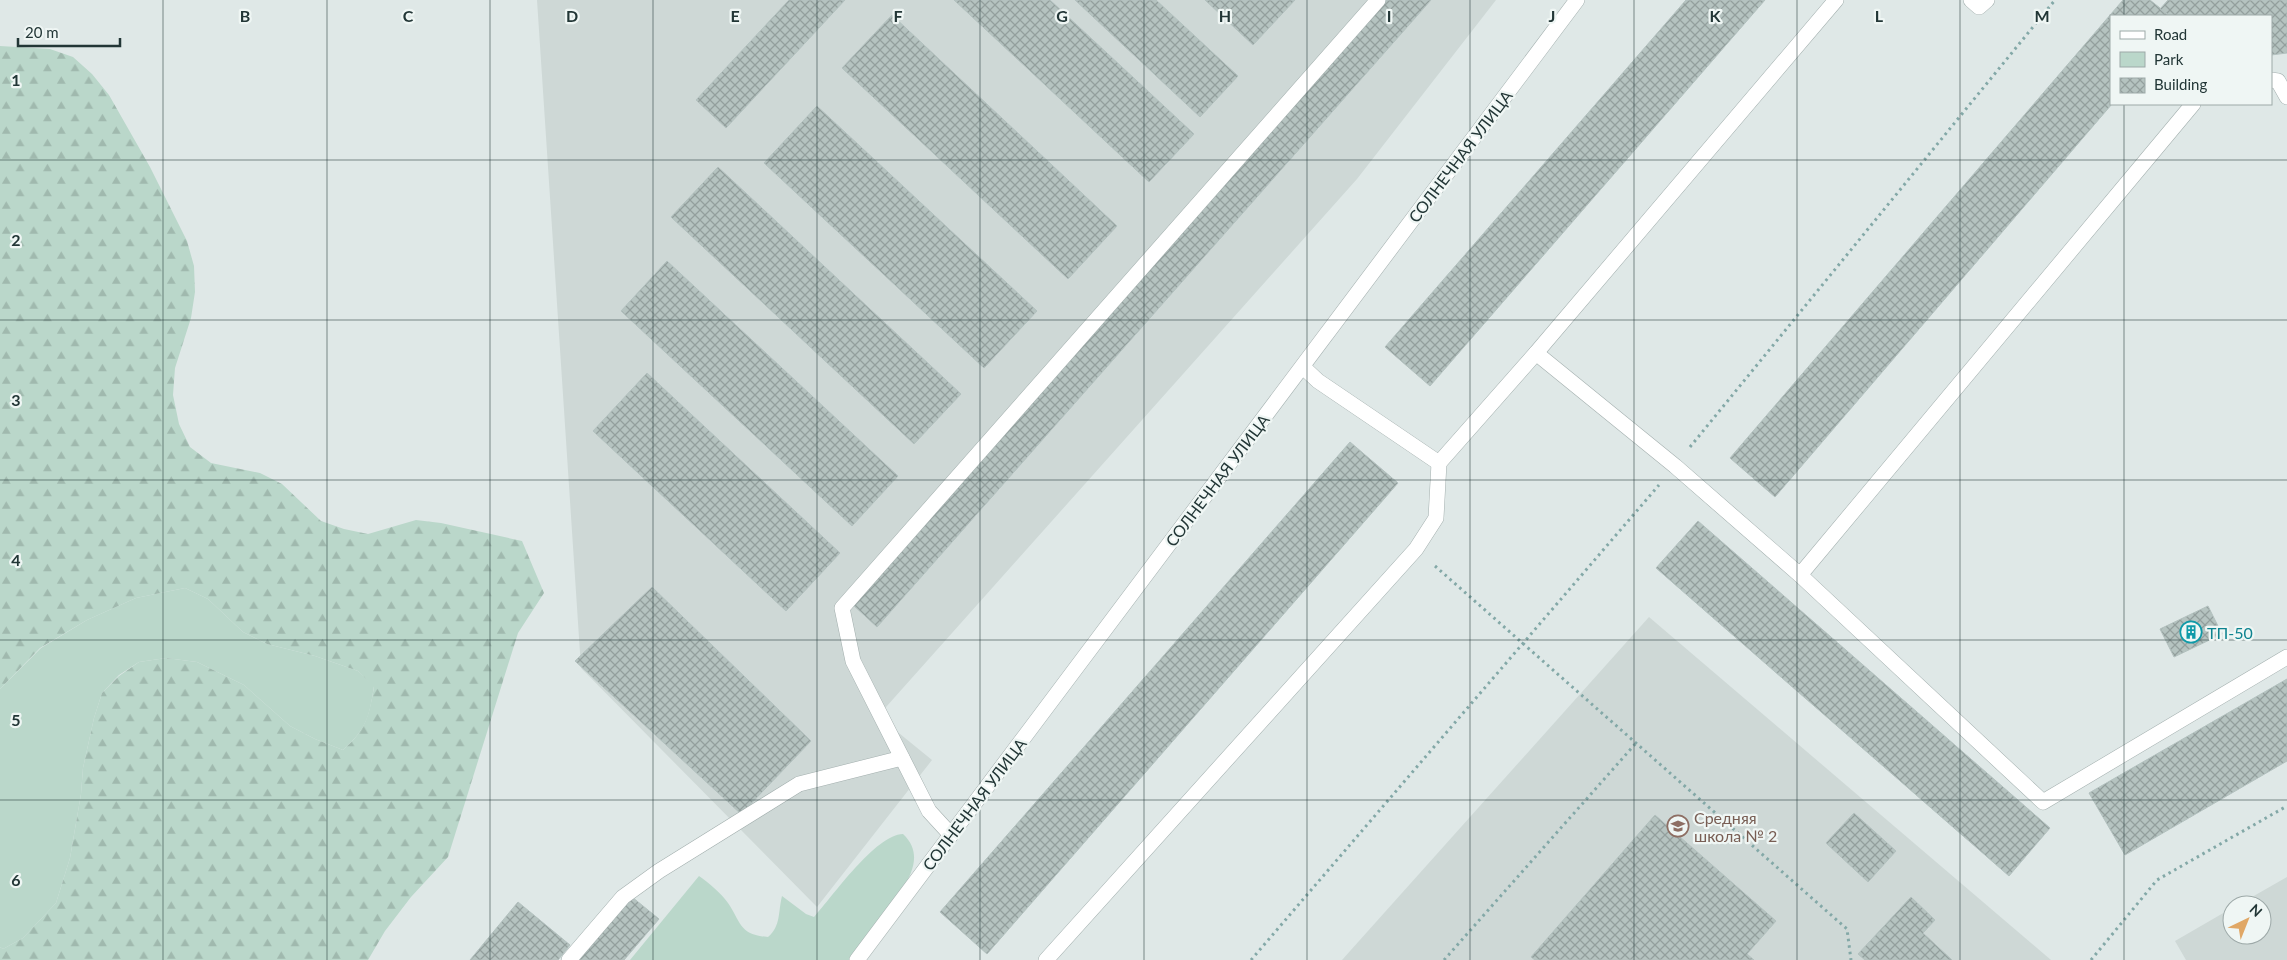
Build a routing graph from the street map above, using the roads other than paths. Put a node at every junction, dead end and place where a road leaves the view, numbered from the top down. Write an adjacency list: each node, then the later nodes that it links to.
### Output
1 (1378, 0): 14 (street)
2 (1577, 0): 10 (street, СОЛНЕЧНАЯ УЛИЦА)
3 (1836, 0): 9 (street)
4 (1971, 0): 5 (street)
5 (1987, 0)
6 (2272, 80): 7 (street)
7 (2287, 97)
8 (2192, 105): 12 (street)
9 (1536, 353): 11 (street); 12 (street)
10 (1303, 366): 11 (street); 15 (street, СОЛНЕЧНАЯ УЛИЦА)
11 (1439, 463): 18 (street)
12 (1800, 575): 13 (street)
13 (2287, 657)
14 (902, 758): 15 (street); 16 (street)
15 (951, 835): 17 (street, СОЛНЕЧНАЯ УЛИЦА)
16 (569, 960)
17 (857, 960)
18 (1046, 960)

